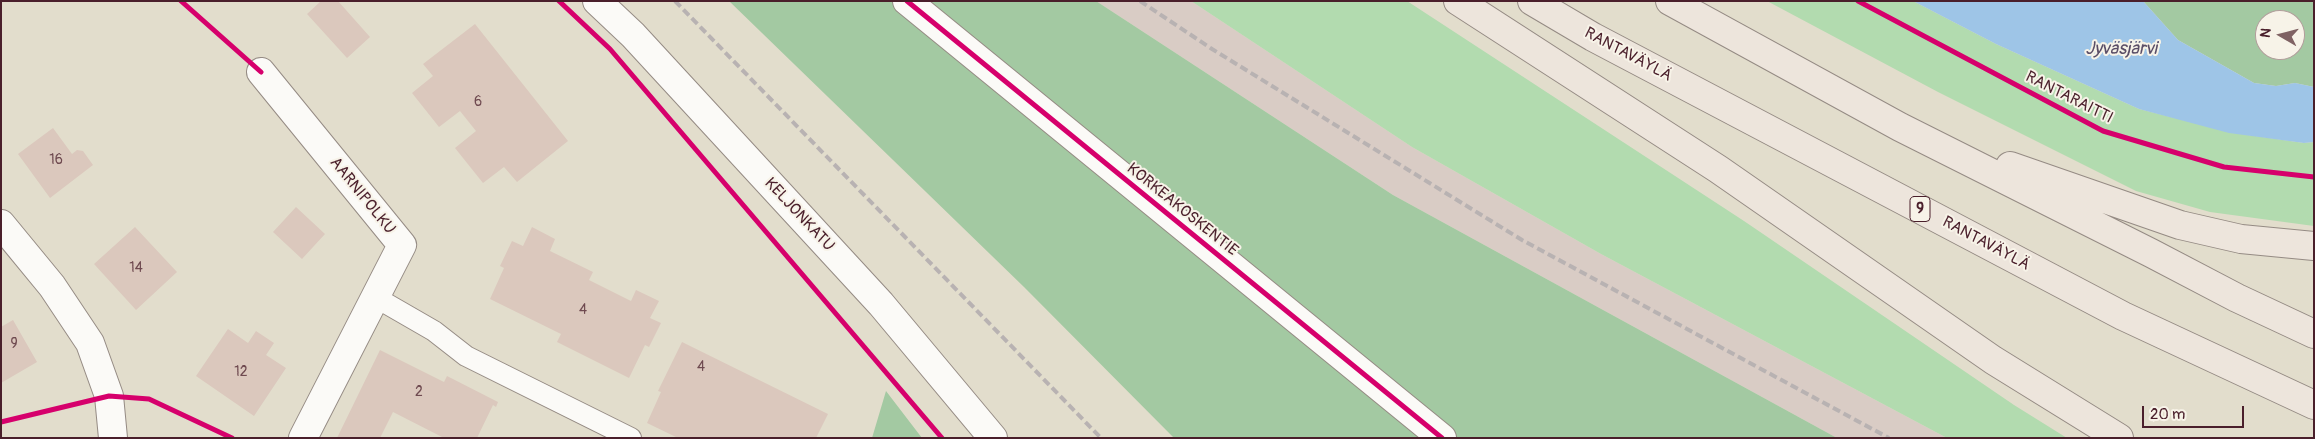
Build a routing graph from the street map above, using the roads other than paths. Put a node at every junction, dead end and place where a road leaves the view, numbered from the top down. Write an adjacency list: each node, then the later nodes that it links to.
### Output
1 (597, 1): 16 (street, KELJONKATU)
2 (907, 1): 17 (street, KORKEAKOSKENTIE)
3 (1458, 1): 18 (highway)
4 (1532, 1): 12 (highway, RANTAVÄYLÄ / 9)
5 (1670, 1): 7 (highway)
6 (261, 72): 10 (street, AARNIPOLKU)
7 (1900, 127): 9 (highway); 11 (highway)
8 (1, 224): 13 (street)
9 (2314, 246)
10 (375, 297): 14 (street, AARNIPOLKU); 15 (lane)
11 (2314, 334)
12 (2314, 405)
13 (113, 438)
14 (304, 438)
15 (631, 438)
16 (993, 438)
17 (1442, 438)
18 (2119, 438)

